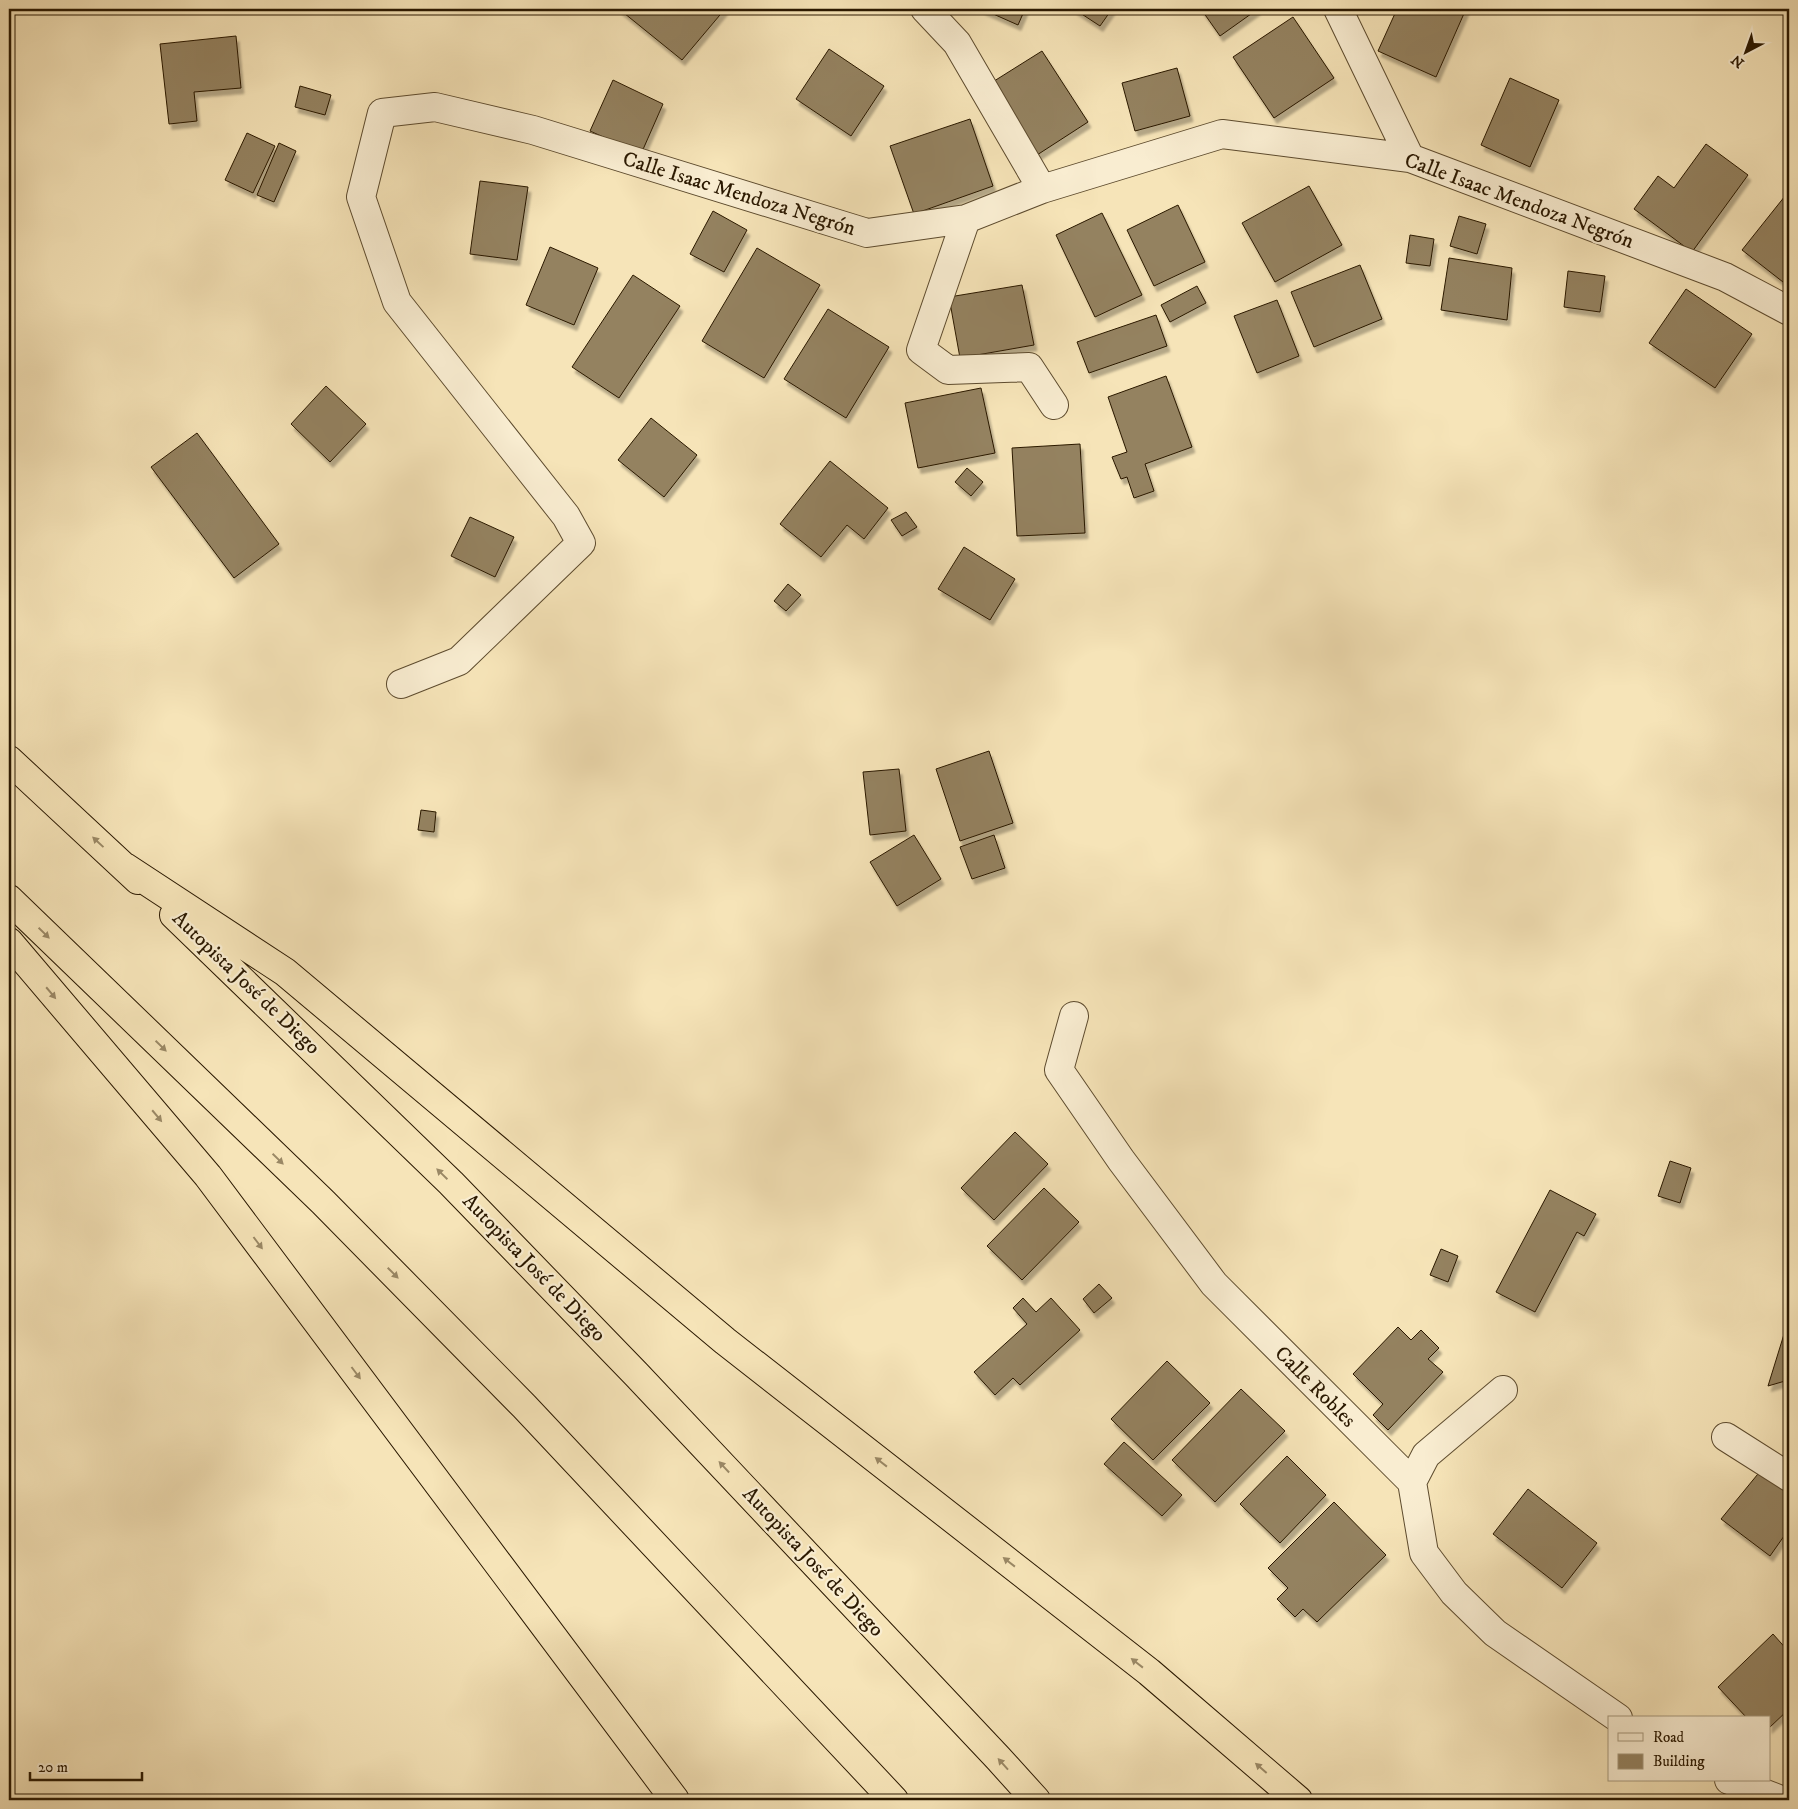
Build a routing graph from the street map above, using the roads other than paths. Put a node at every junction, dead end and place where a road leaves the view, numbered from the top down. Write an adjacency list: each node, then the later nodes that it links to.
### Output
1 (925, 9): 4 (street)
2 (1338, 9): 3 (street)
3 (1410, 158): 4 (street, Calle Isaac Mendoza Negrón); 6 (street, Calle Isaac Mendoza Negrón)
4 (1042, 189): 5 (street, Calle Isaac Mendoza Negrón)
5 (966, 219): 7 (street); 8 (street, Calle Isaac Mendoza Negrón)
6 (1789, 311)
7 (1054, 405)
8 (401, 684)
9 (9, 760): 10 (highway, Autopista José de Diego, one-way to 9)
10 (125, 867): 22 (highway, Autopista José de Diego, one-way to 10); 23 (highway, one-way to 10)
11 (9, 899): 21 (highway, one-way to 21)
12 (9, 942): 20 (highway, one-way to 20)
13 (1074, 1016): 17 (street, Calle Robles)
14 (1503, 1390): 17 (street)
15 (1726, 1437): 16 (street)
16 (1789, 1477)
17 (1412, 1482): 18 (street)
18 (1615, 1716)
19 (1734, 1782): 24 (street)
20 (675, 1800)
21 (894, 1800)
22 (1036, 1800)
23 (1298, 1800)
24 (1781, 1800)

